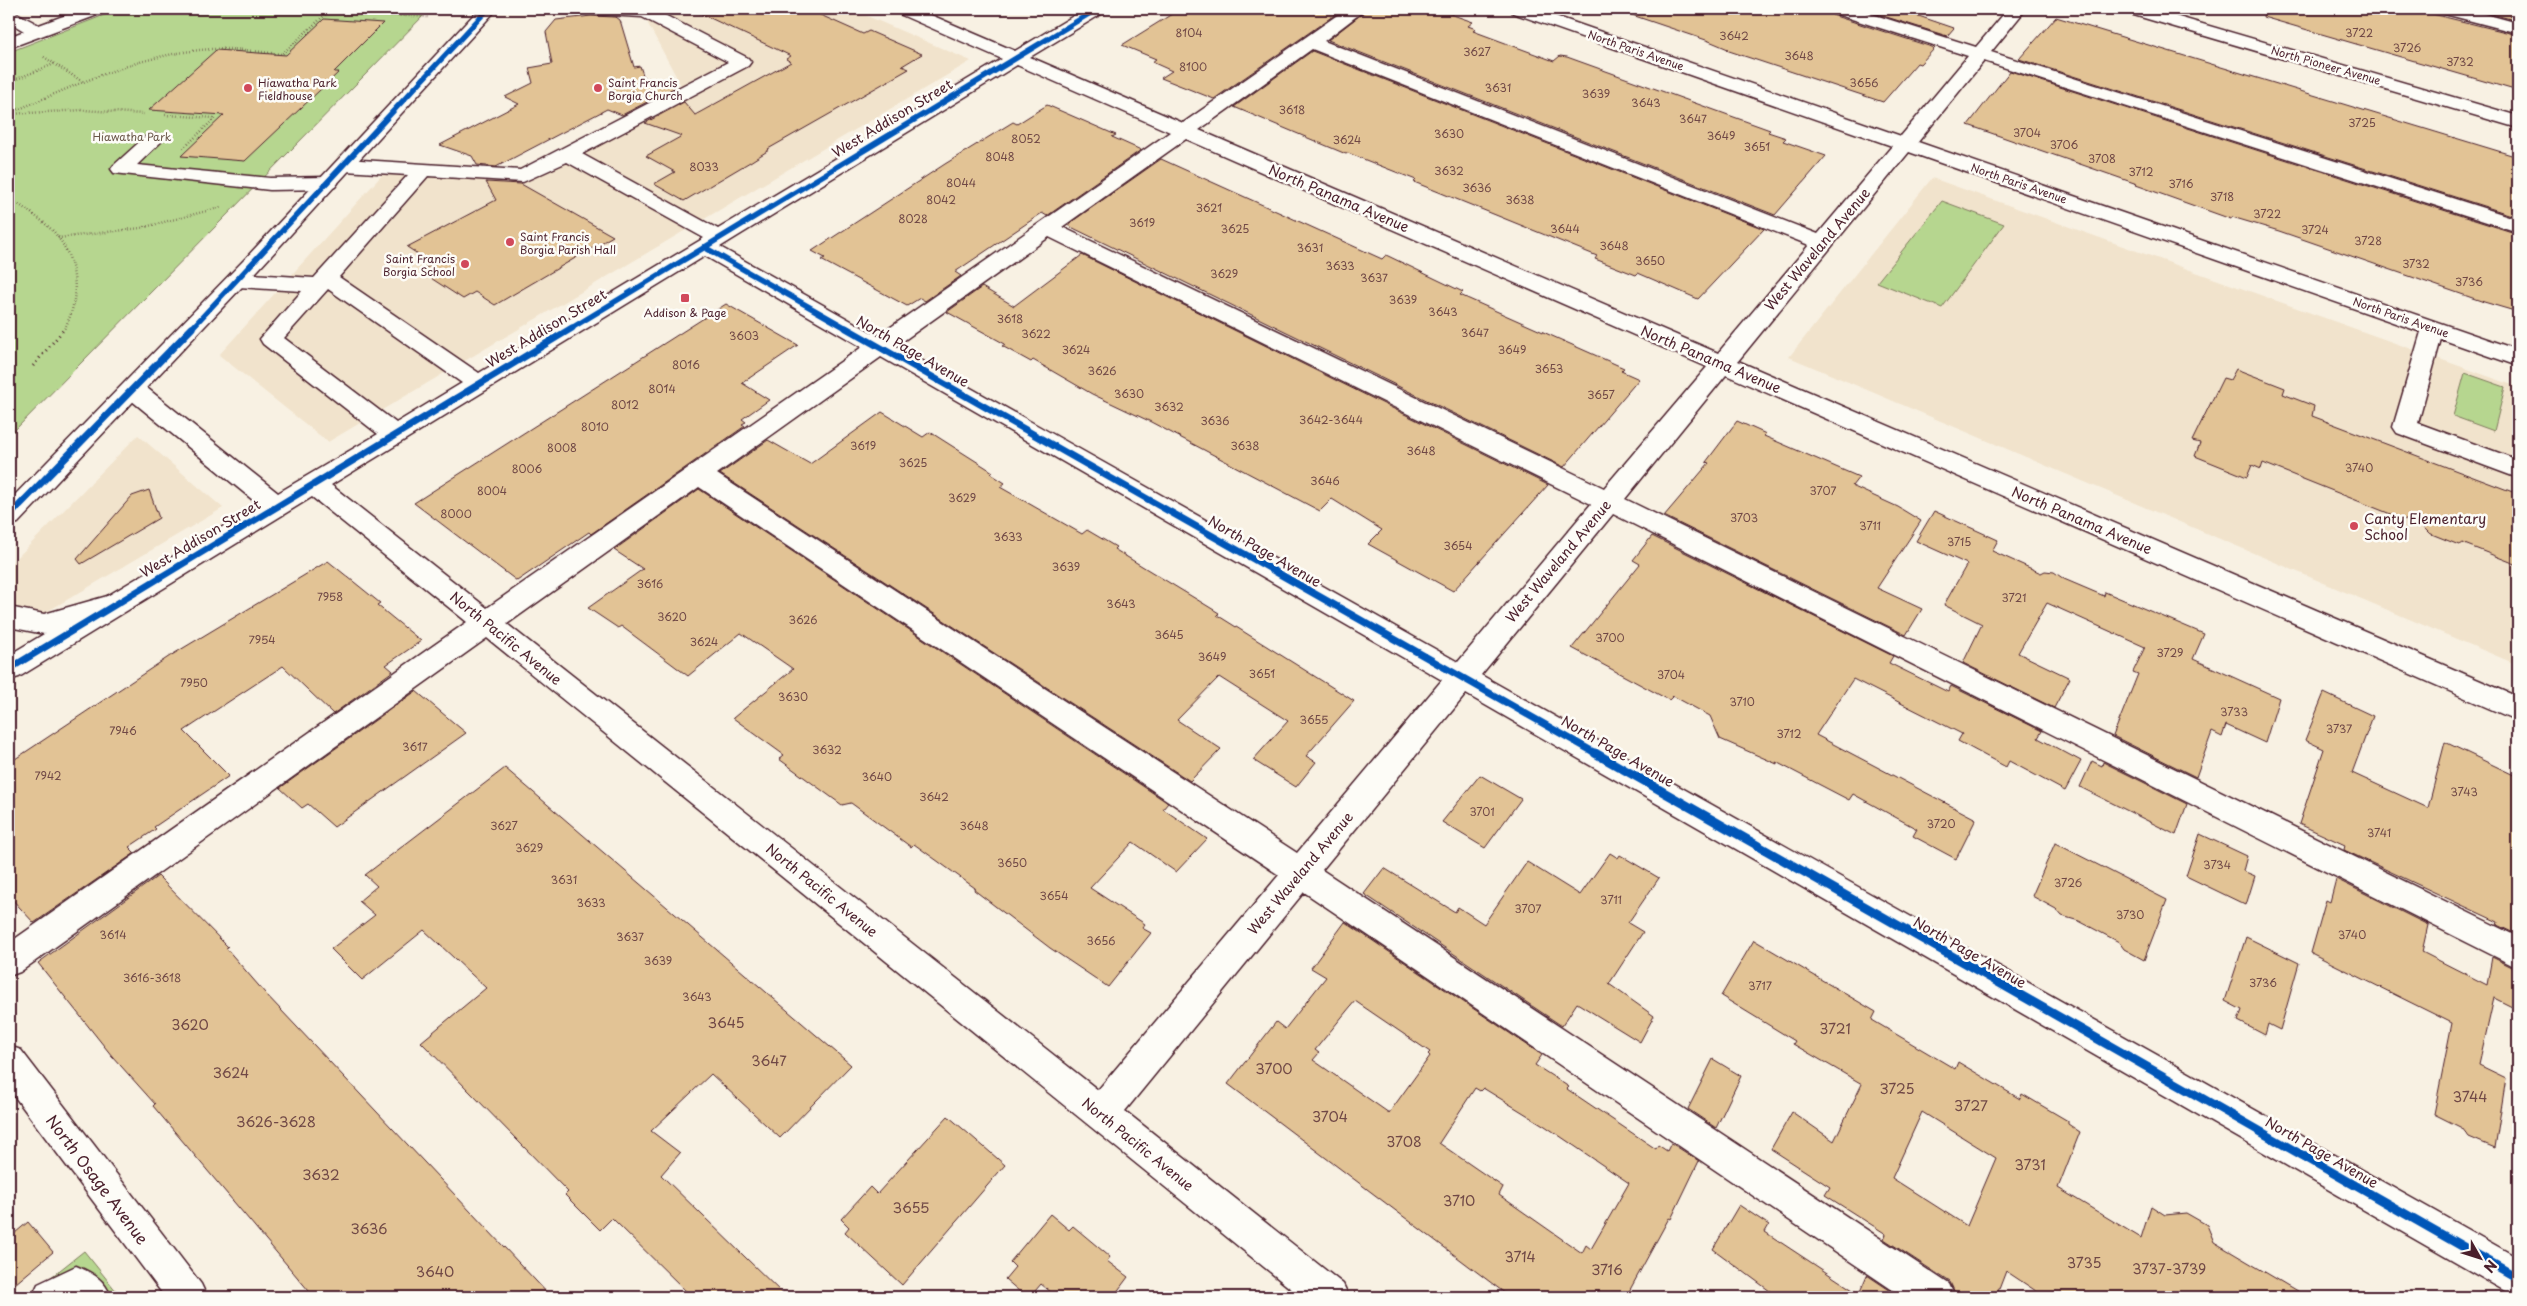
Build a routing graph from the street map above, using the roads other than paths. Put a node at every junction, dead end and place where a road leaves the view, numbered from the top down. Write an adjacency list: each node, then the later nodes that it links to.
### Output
1 (97, 9): 14 (street)
2 (488, 9): 24 (street)
3 (588, 9): 23 (street)
4 (903, 9): 18 (street, North Panama Avenue)
5 (1097, 9): 18 (street, West Addison Street)
6 (1357, 9): 15 (street)
7 (1519, 9): 22 (street, North Paris Avenue)
8 (1839, 9): 17 (street)
9 (2017, 9): 17 (street, West Waveland Avenue)
10 (2133, 9): 19 (street, North Pioneer Avenue)
11 (2447, 9): 13 (street)
12 (9, 14): 14 (street)
13 (2518, 28)
14 (37, 32): 16 (street)
15 (1310, 42): 20 (street); 30 (street)
16 (9, 43)
17 (1980, 53): 22 (street, West Waveland Avenue); 27 (street)
18 (1016, 58): 20 (street, North Panama Avenue); 29 (street, West Addison Street)
19 (2518, 122)
20 (1184, 131): 28 (street); 36 (street, North Panama Avenue)
21 (153, 140): 26 (street)
22 (1905, 144): 30 (street, West Waveland Avenue); 33 (street, North Paris Avenue)
23 (567, 154): 25 (street); 29 (street, North Page Avenue)
24 (345, 165): 25 (street); 26 (street)
25 (422, 171): 32 (street)
26 (328, 182): 31 (street)
27 (2518, 226)
28 (1047, 228): 34 (street); 43 (street)
29 (712, 243): 34 (street, North Page Avenue); 37 (street, West Addison Street)
30 (1822, 243): 36 (street, West Waveland Avenue)
31 (238, 280): 32 (street); 38 (street)
32 (323, 282): 37 (street); 39 (street)
33 (2433, 328): 35 (street, North Paris Avenue); 40 (street)
34 (879, 346): 41 (street); 50 (street, North Page Avenue)
35 (2518, 358)
36 (1722, 364): 43 (street, West Waveland Avenue); 51 (street, North Panama Avenue)
37 (479, 384): 39 (street, West Addison Street)
38 (134, 390): 44 (street); 45 (street)
39 (395, 435): 42 (street, West Addison Street)
40 (2518, 469)
41 (698, 474): 48 (street); 52 (street)
42 (313, 484): 44 (street, West Addison Street); 48 (street, North Pacific Avenue)
43 (1608, 501): 50 (street, West Waveland Avenue); 53 (street)
44 (277, 506): 46 (street, West Addison Street)
45 (9, 516)
46 (118, 603): 47 (street); 49 (street, West Addison Street)
47 (9, 617)
48 (487, 623): 54 (street); 56 (street, North Pacific Avenue)
49 (9, 669)
50 (1462, 678): 52 (street, West Waveland Avenue); 57 (street, North Page Avenue)
51 (2518, 709)
52 (1300, 873): 56 (street, West Waveland Avenue); 62 (street)
53 (2518, 953)
54 (9, 961)
55 (9, 1062): 60 (street, North Osage Avenue)
56 (1100, 1114): 61 (street, North Pacific Avenue)
57 (2518, 1278)
58 (51, 1297): 59 (street)
59 (92, 1297)
60 (188, 1297)
61 (1330, 1297)
62 (1936, 1297)

